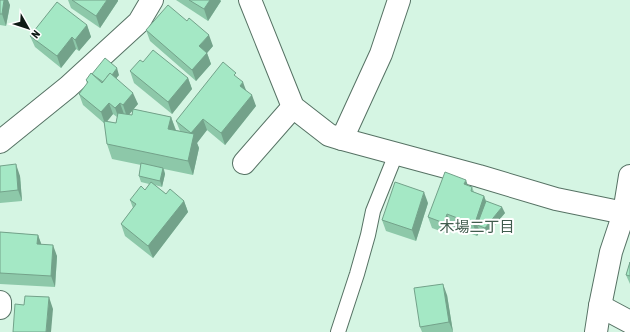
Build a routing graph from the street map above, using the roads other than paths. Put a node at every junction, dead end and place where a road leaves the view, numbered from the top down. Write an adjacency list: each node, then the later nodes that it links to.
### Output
1 (152, 0): 6 (street)
2 (250, 0): 4 (street)
3 (399, 0): 5 (street)
4 (293, 107): 5 (street); 8 (street)
5 (342, 139): 7 (street)
6 (0, 142)
7 (396, 154): 10 (street); 15 (lane)
8 (244, 163)
9 (630, 176): 10 (street)
10 (627, 214): 12 (street)
11 (0, 302): 13 (street)
12 (600, 306): 14 (street); 16 (street)
13 (0, 308)
14 (630, 322)
15 (338, 332)
16 (596, 332)

